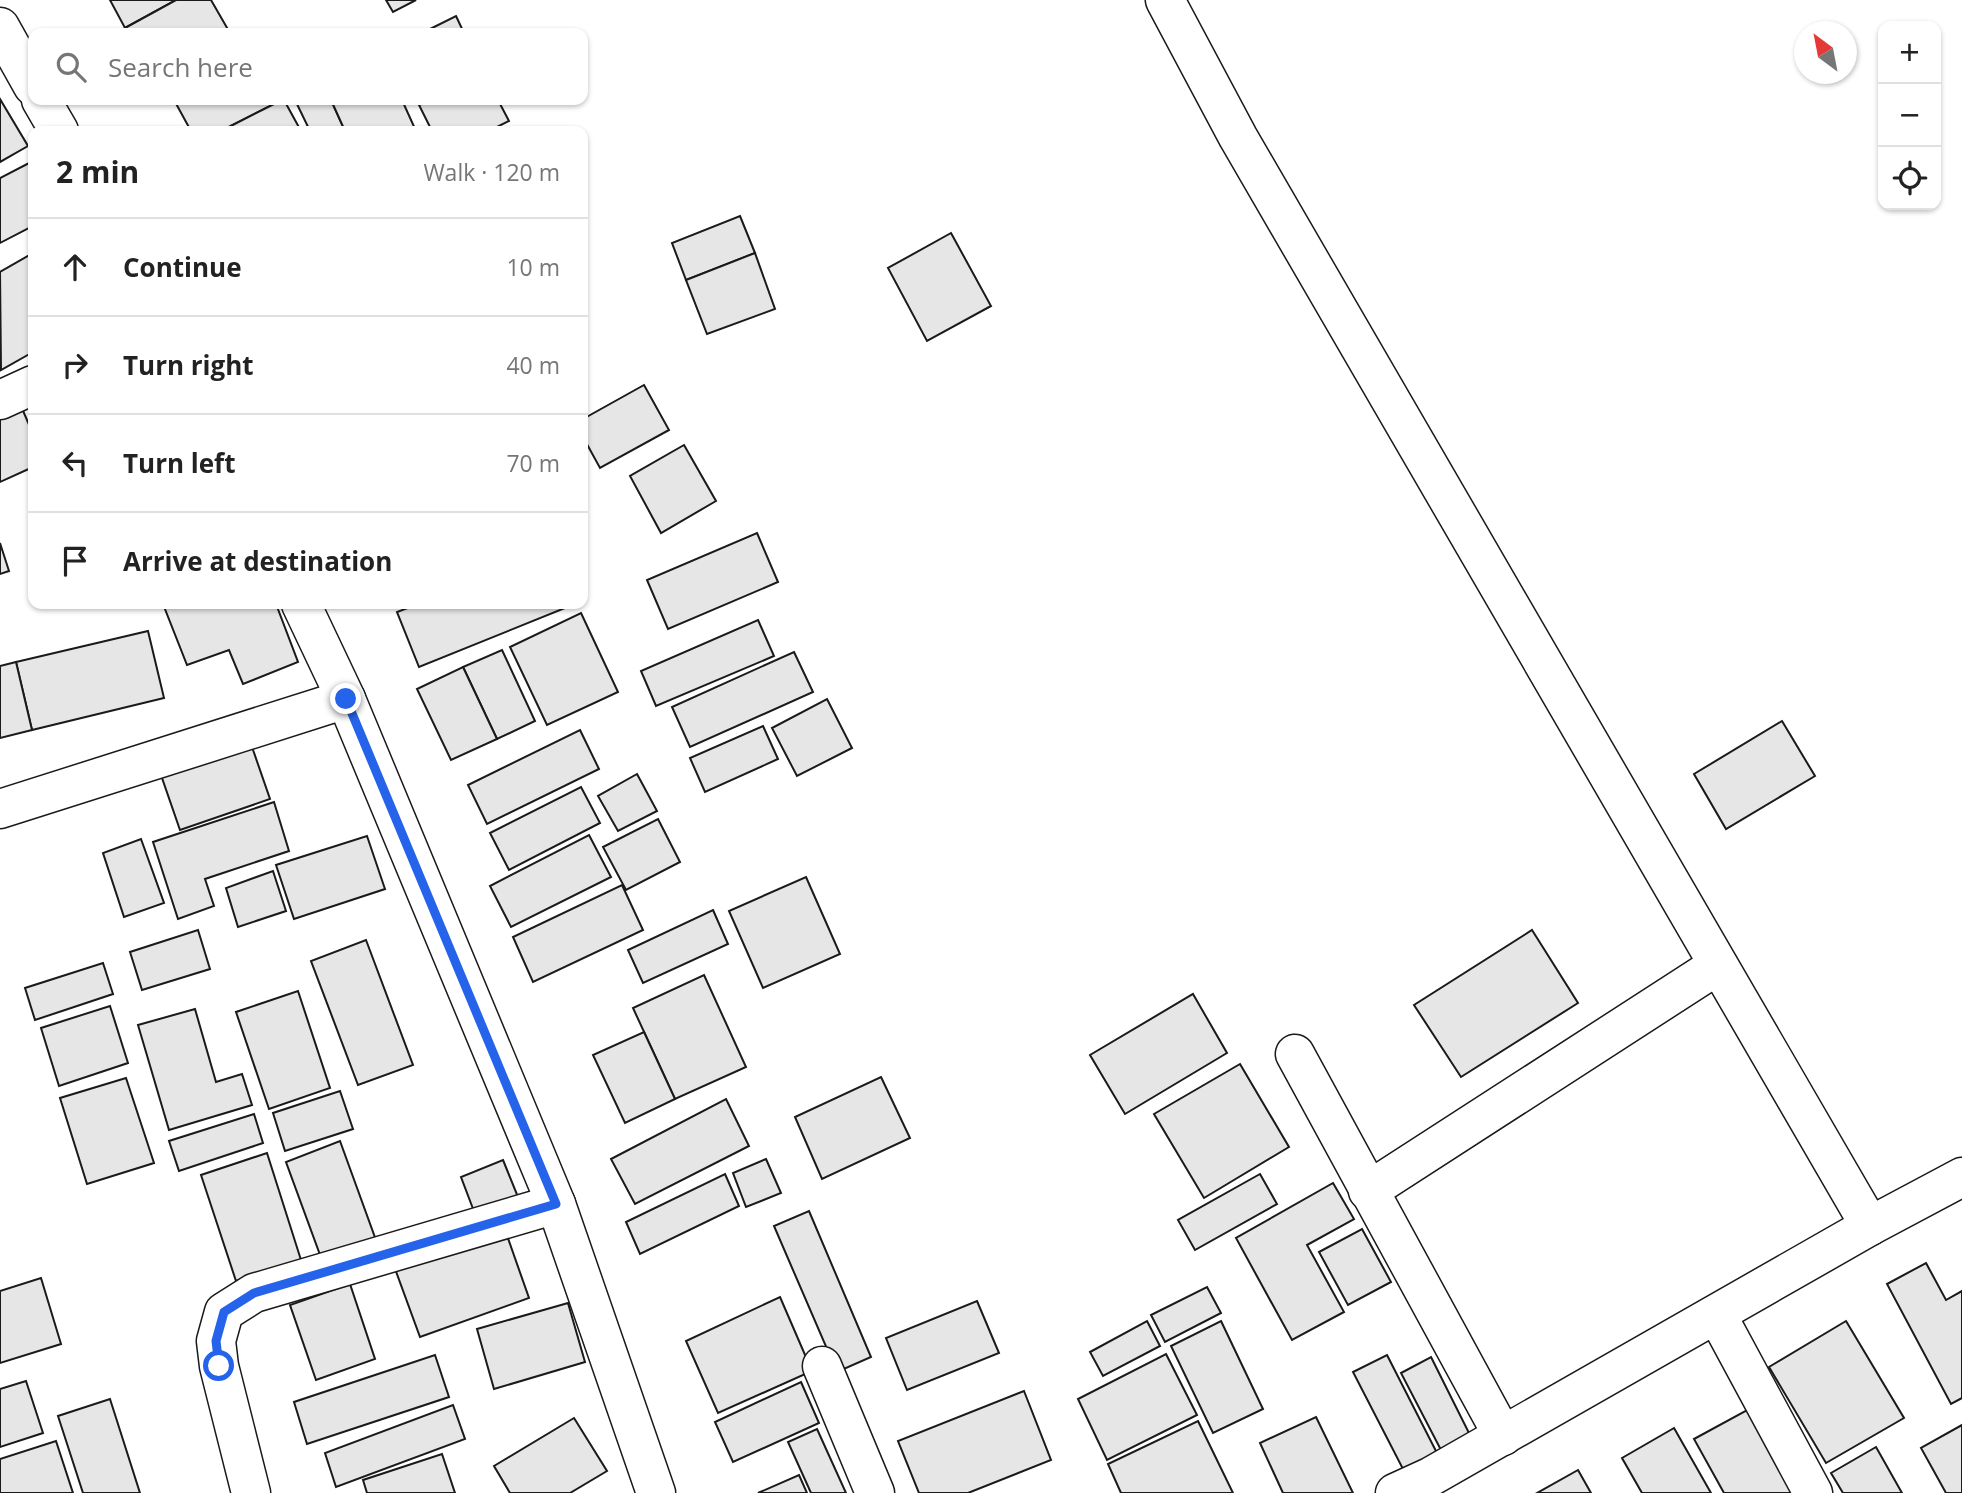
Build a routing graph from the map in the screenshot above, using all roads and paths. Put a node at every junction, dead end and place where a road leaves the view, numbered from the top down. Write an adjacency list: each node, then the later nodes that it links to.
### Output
1 (1165, 0): 11 (street)
2 (0, 27): 3 (street)
3 (28, 77)
4 (44, 105): 5 (street)
5 (56, 126)
6 (28, 387): 7 (street)
7 (0, 400)
8 (303, 609): 9 (street)
9 (346, 699): 10 (street); 15 (street)
10 (0, 809)
11 (1718, 965): 14 (street); 16 (street)
12 (1295, 1054): 14 (street)
13 (1962, 1177): 16 (street)
14 (1368, 1191): 19 (street)
15 (556, 1204): 21 (street); 22 (street)
16 (1870, 1226): 17 (street)
17 (1717, 1315): 19 (street); 25 (street)
18 (822, 1366): 23 (street)
19 (1503, 1436): 20 (street)
20 (1434, 1485): 24 (street)
21 (251, 1493)
22 (656, 1493)
23 (875, 1493)
24 (1395, 1493)
25 (1813, 1493)

